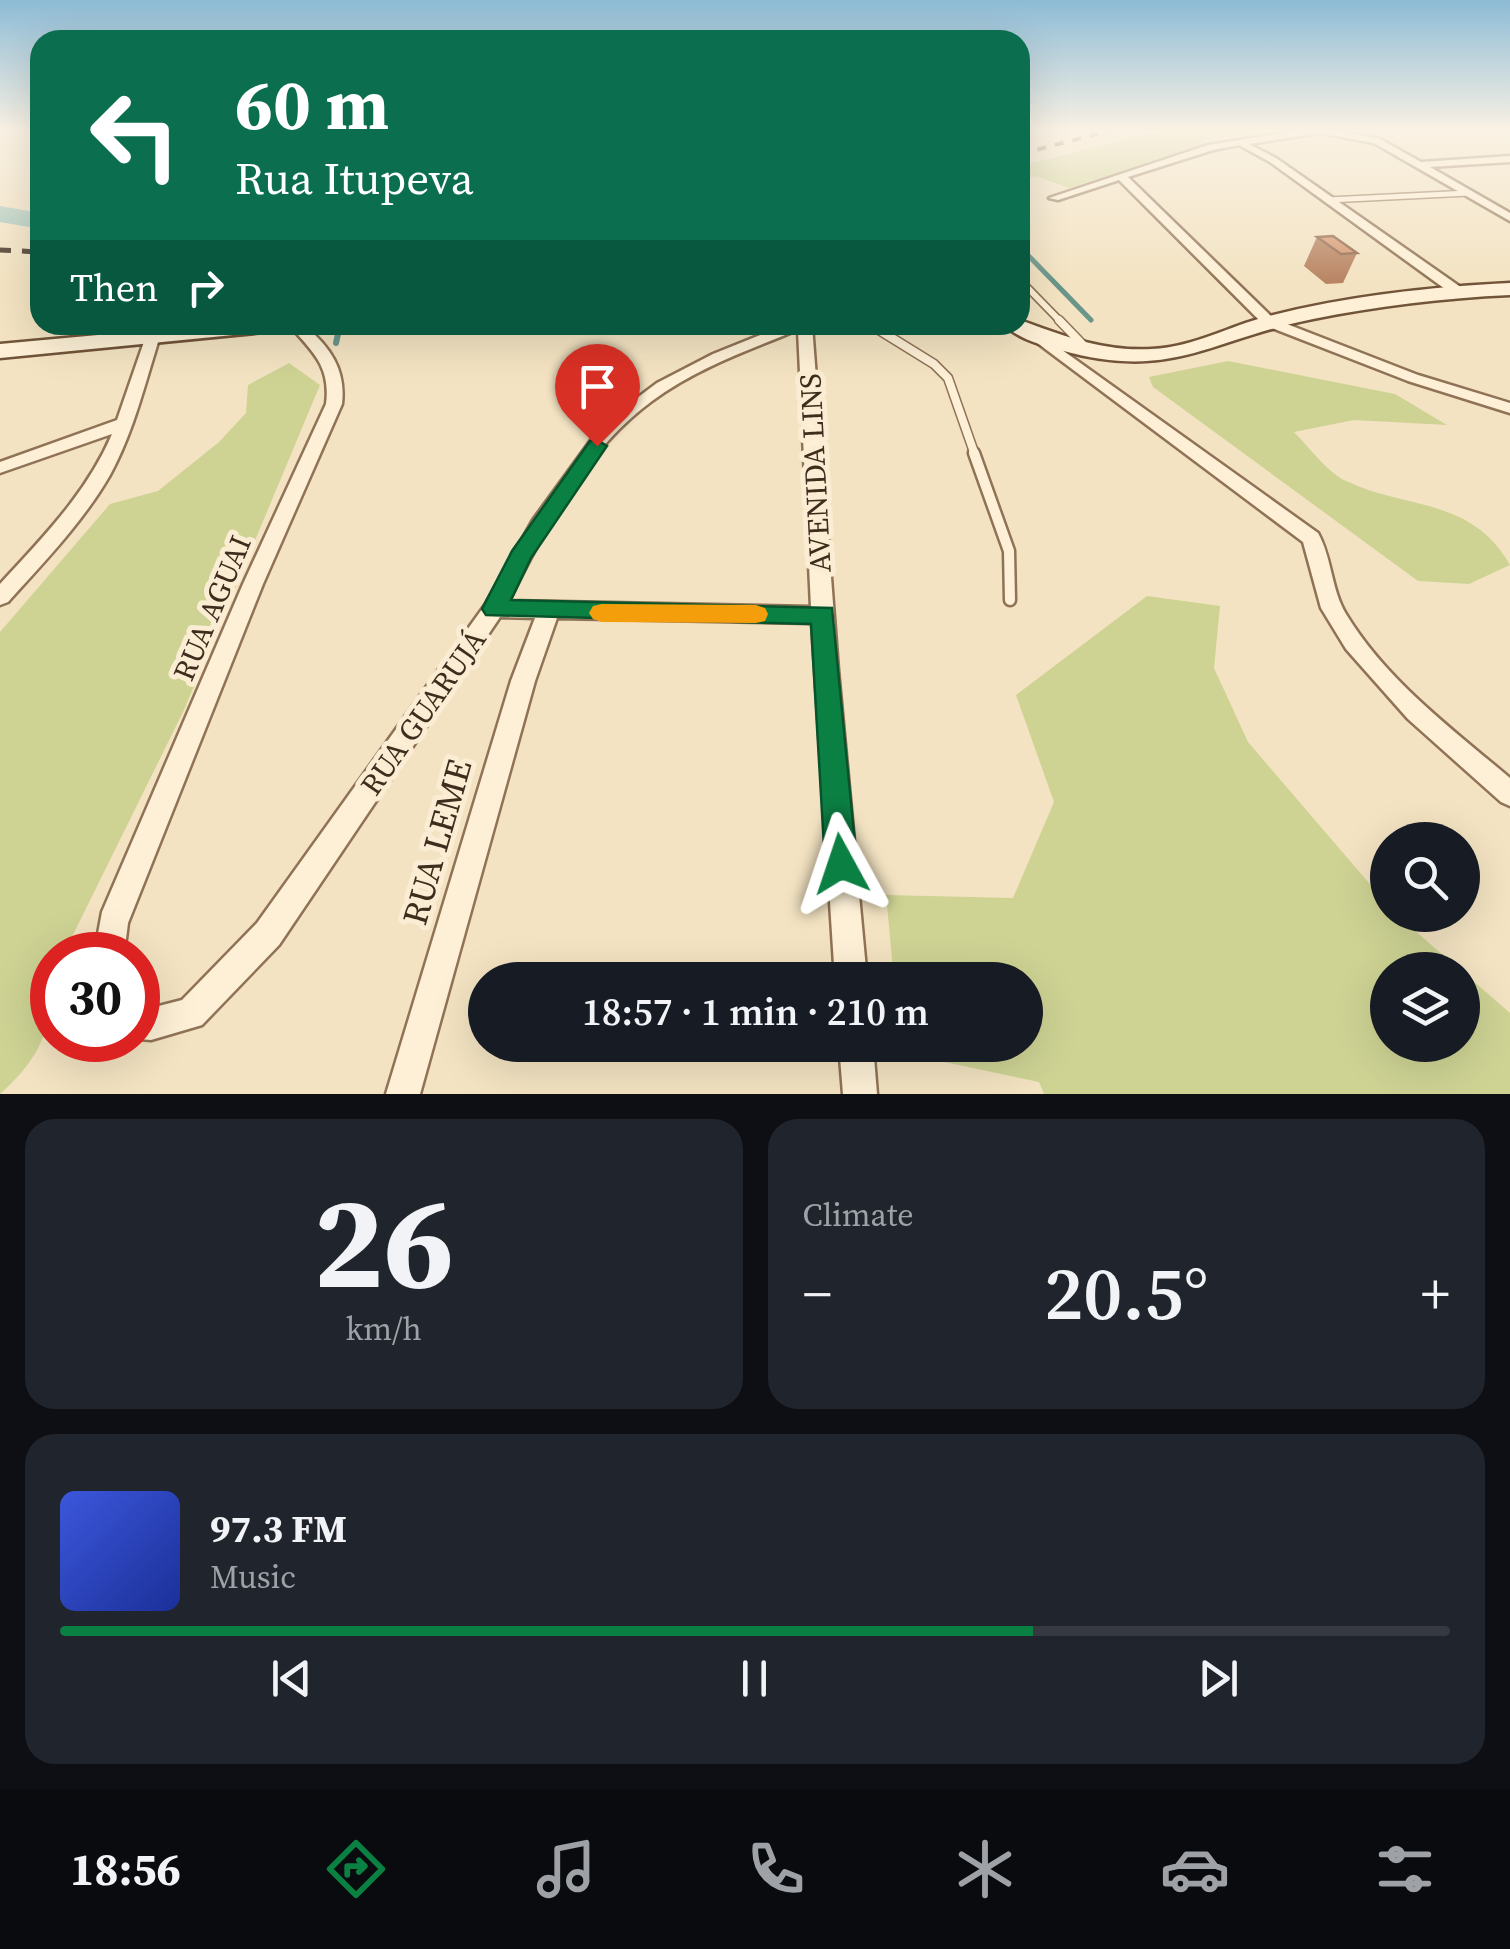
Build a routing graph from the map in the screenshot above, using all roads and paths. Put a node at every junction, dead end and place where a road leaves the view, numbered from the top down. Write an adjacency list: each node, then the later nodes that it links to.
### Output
1 (1109, 181): 6 (street)
2 (1126, 181): 12 (street)
3 (1302, 181): 7 (street)
4 (1449, 181): 5 (street)
5 (1470, 194): 7 (lane); 8 (street)
6 (1054, 198)
7 (1328, 200): 11 (street)
8 (1507, 214)
9 (1510, 288): 11 (main road)
10 (1030, 290): 21 (lane)
11 (1457, 291): 12 (main road)
12 (1268, 322): 21 (main road); 23 (street)
13 (1030, 332): 20 (main road)
14 (164, 335): 19 (main road)
15 (307, 335): 32 (street, RUA AGUAI)
16 (775, 335): 28 (street, RUA GUARUJÁ)
17 (806, 335): 30 (street, AVENIDA LINS)
18 (887, 335): 27 (lane)
19 (153, 336): 22 (main road); 24 (street)
20 (1037, 336): 21 (main road); 31 (street)
21 (1087, 348)
22 (4, 353)
23 (1510, 408)
24 (125, 422): 25 (street); 26 (street)
25 (0, 468)
26 (0, 596)
27 (1010, 600)
28 (494, 609): 29 (street); 34 (street, RUA GUARUJÁ)
29 (548, 612): 30 (street); 36 (street, RUA LEME)
30 (823, 615): 33 (street, AVENIDA LINS)
31 (1510, 794)
32 (112, 932)
33 (850, 962)
34 (160, 1022)
35 (857, 1062): 37 (street)
36 (404, 1094)
37 (860, 1094)

